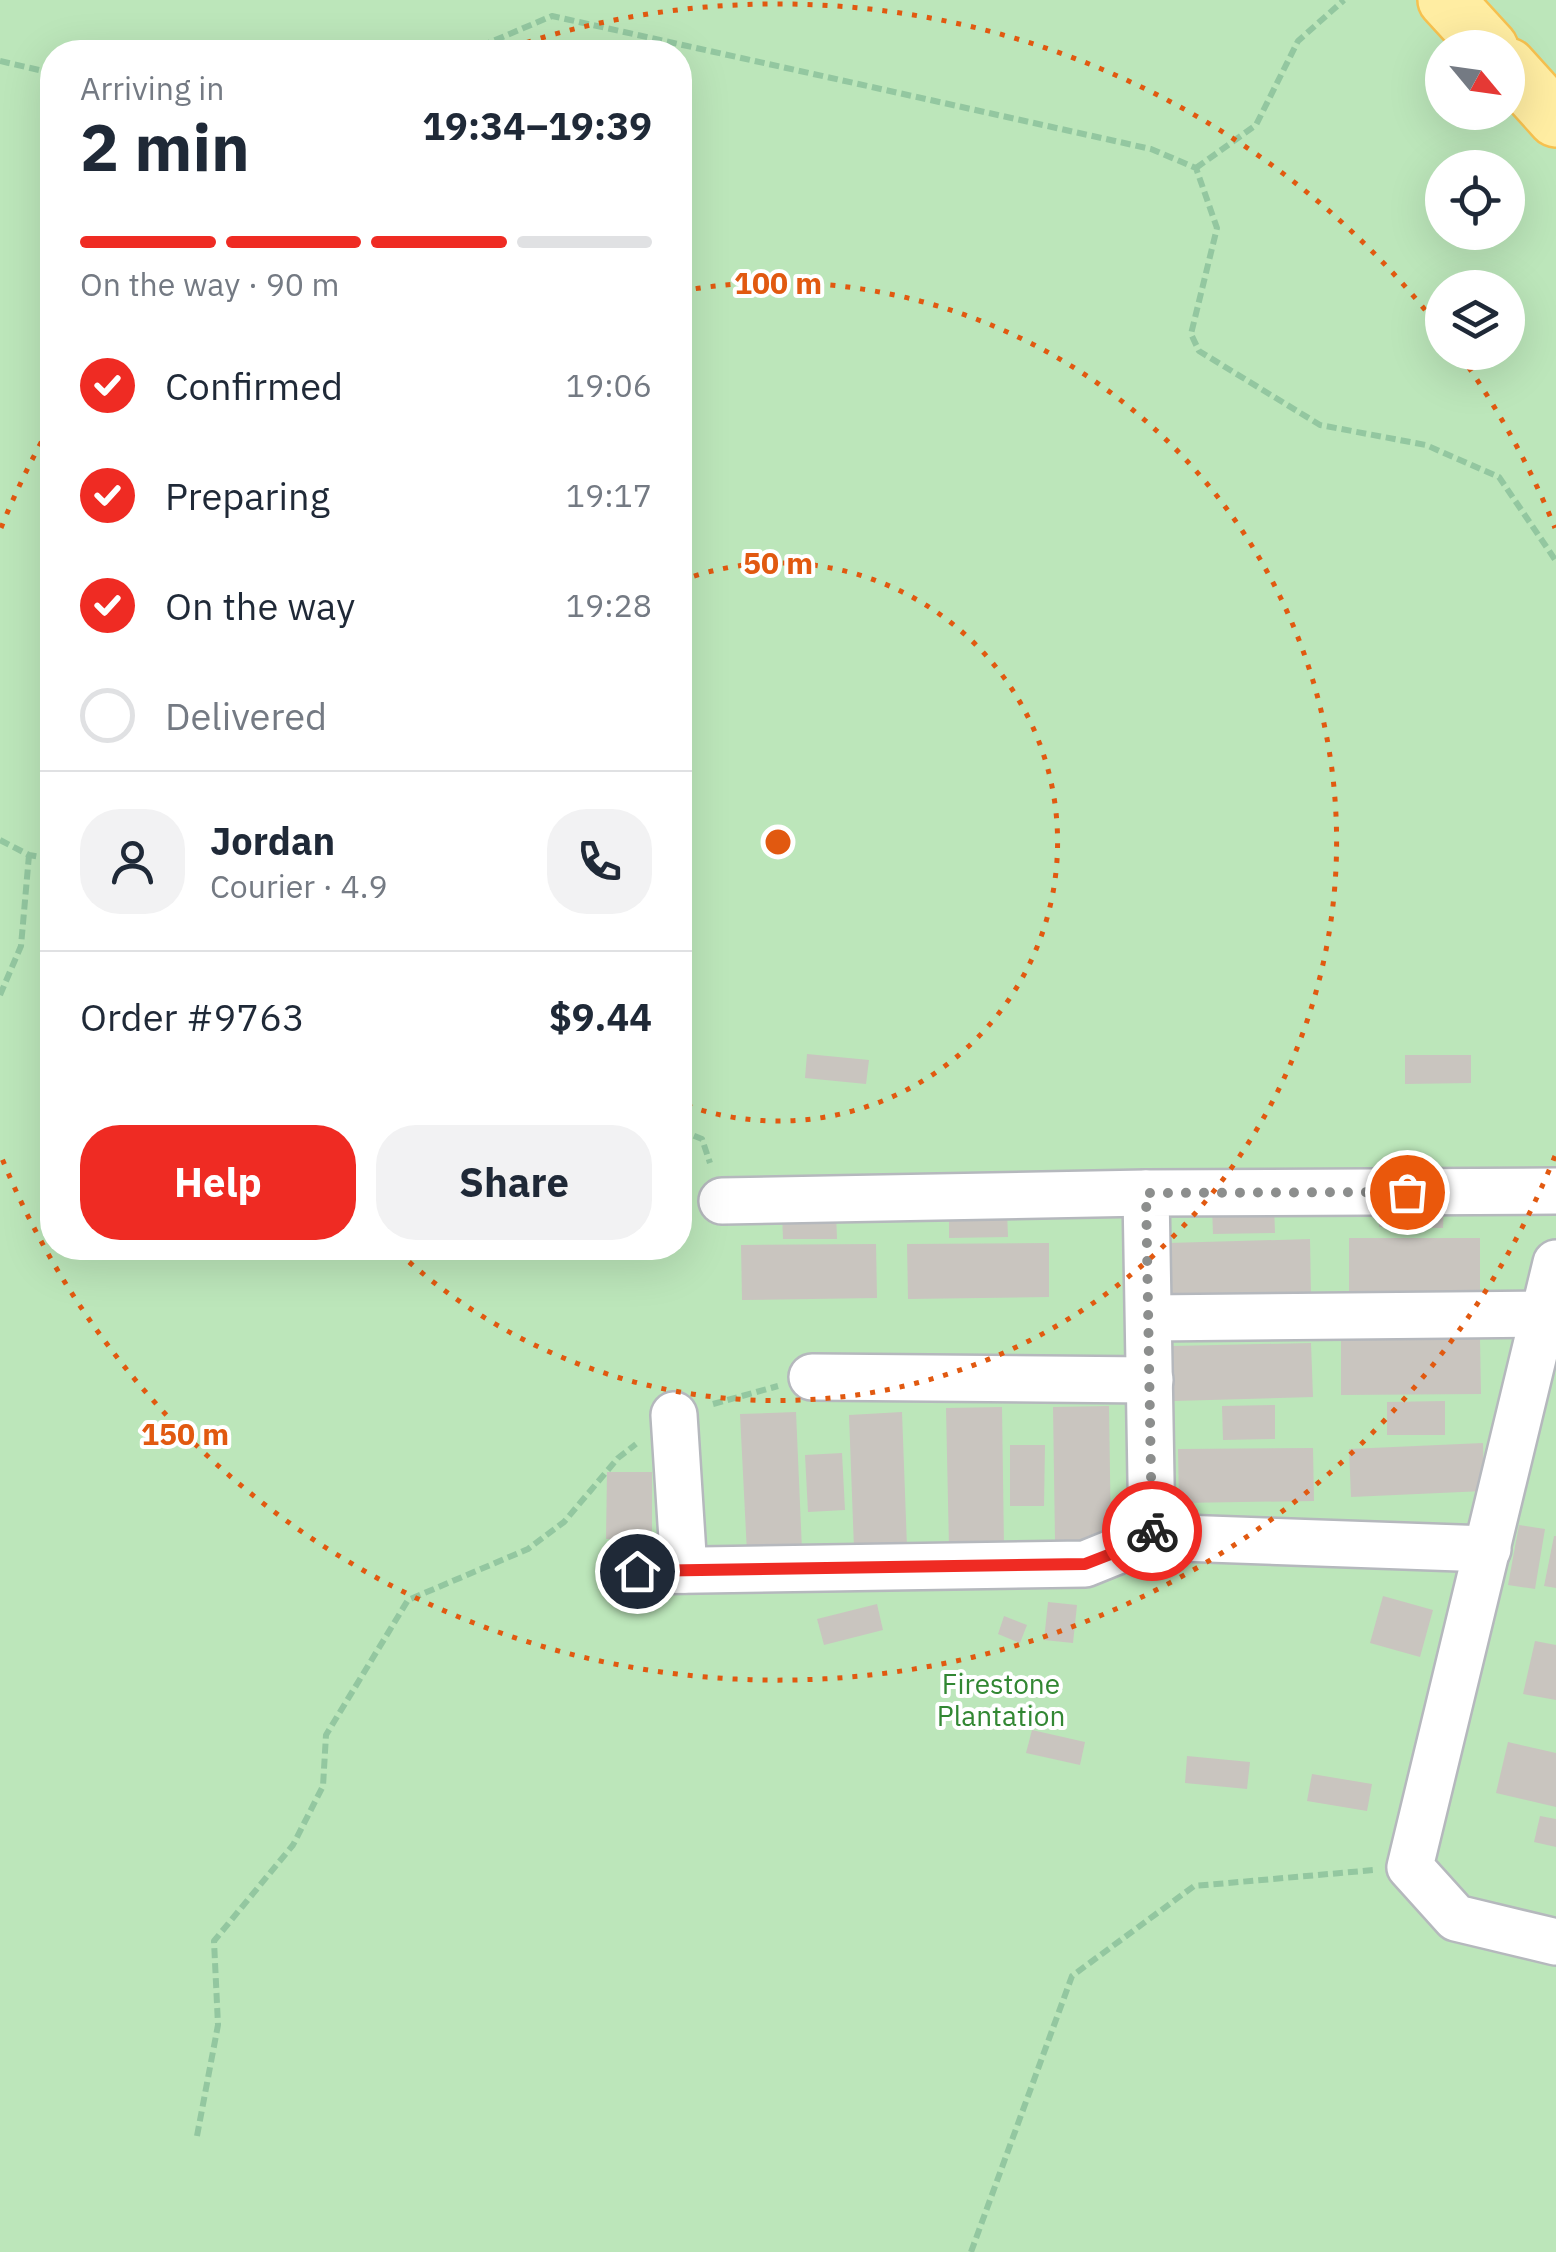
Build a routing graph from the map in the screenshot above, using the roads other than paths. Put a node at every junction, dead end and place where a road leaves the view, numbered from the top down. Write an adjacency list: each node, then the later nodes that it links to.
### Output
1 (1446, 0): 2 (main road)
2 (1474, 30)
3 (1525, 85): 4 (main road)
4 (1556, 119)
5 (1556, 1191): 6 (street)
6 (1146, 1193): 7 (street); 10 (street)
7 (722, 1201)
8 (1556, 1263): 9 (street)
9 (1544, 1314): 10 (street); 15 (street)
10 (1149, 1318): 12 (street)
11 (812, 1377): 12 (street)
12 (1150, 1380): 14 (street)
13 (674, 1414): 16 (street)
14 (1152, 1538): 15 (street); 16 (street)
15 (1488, 1549): 18 (street)
16 (684, 1570): 17 (street)
17 (637, 1571)
18 (1556, 1942)

